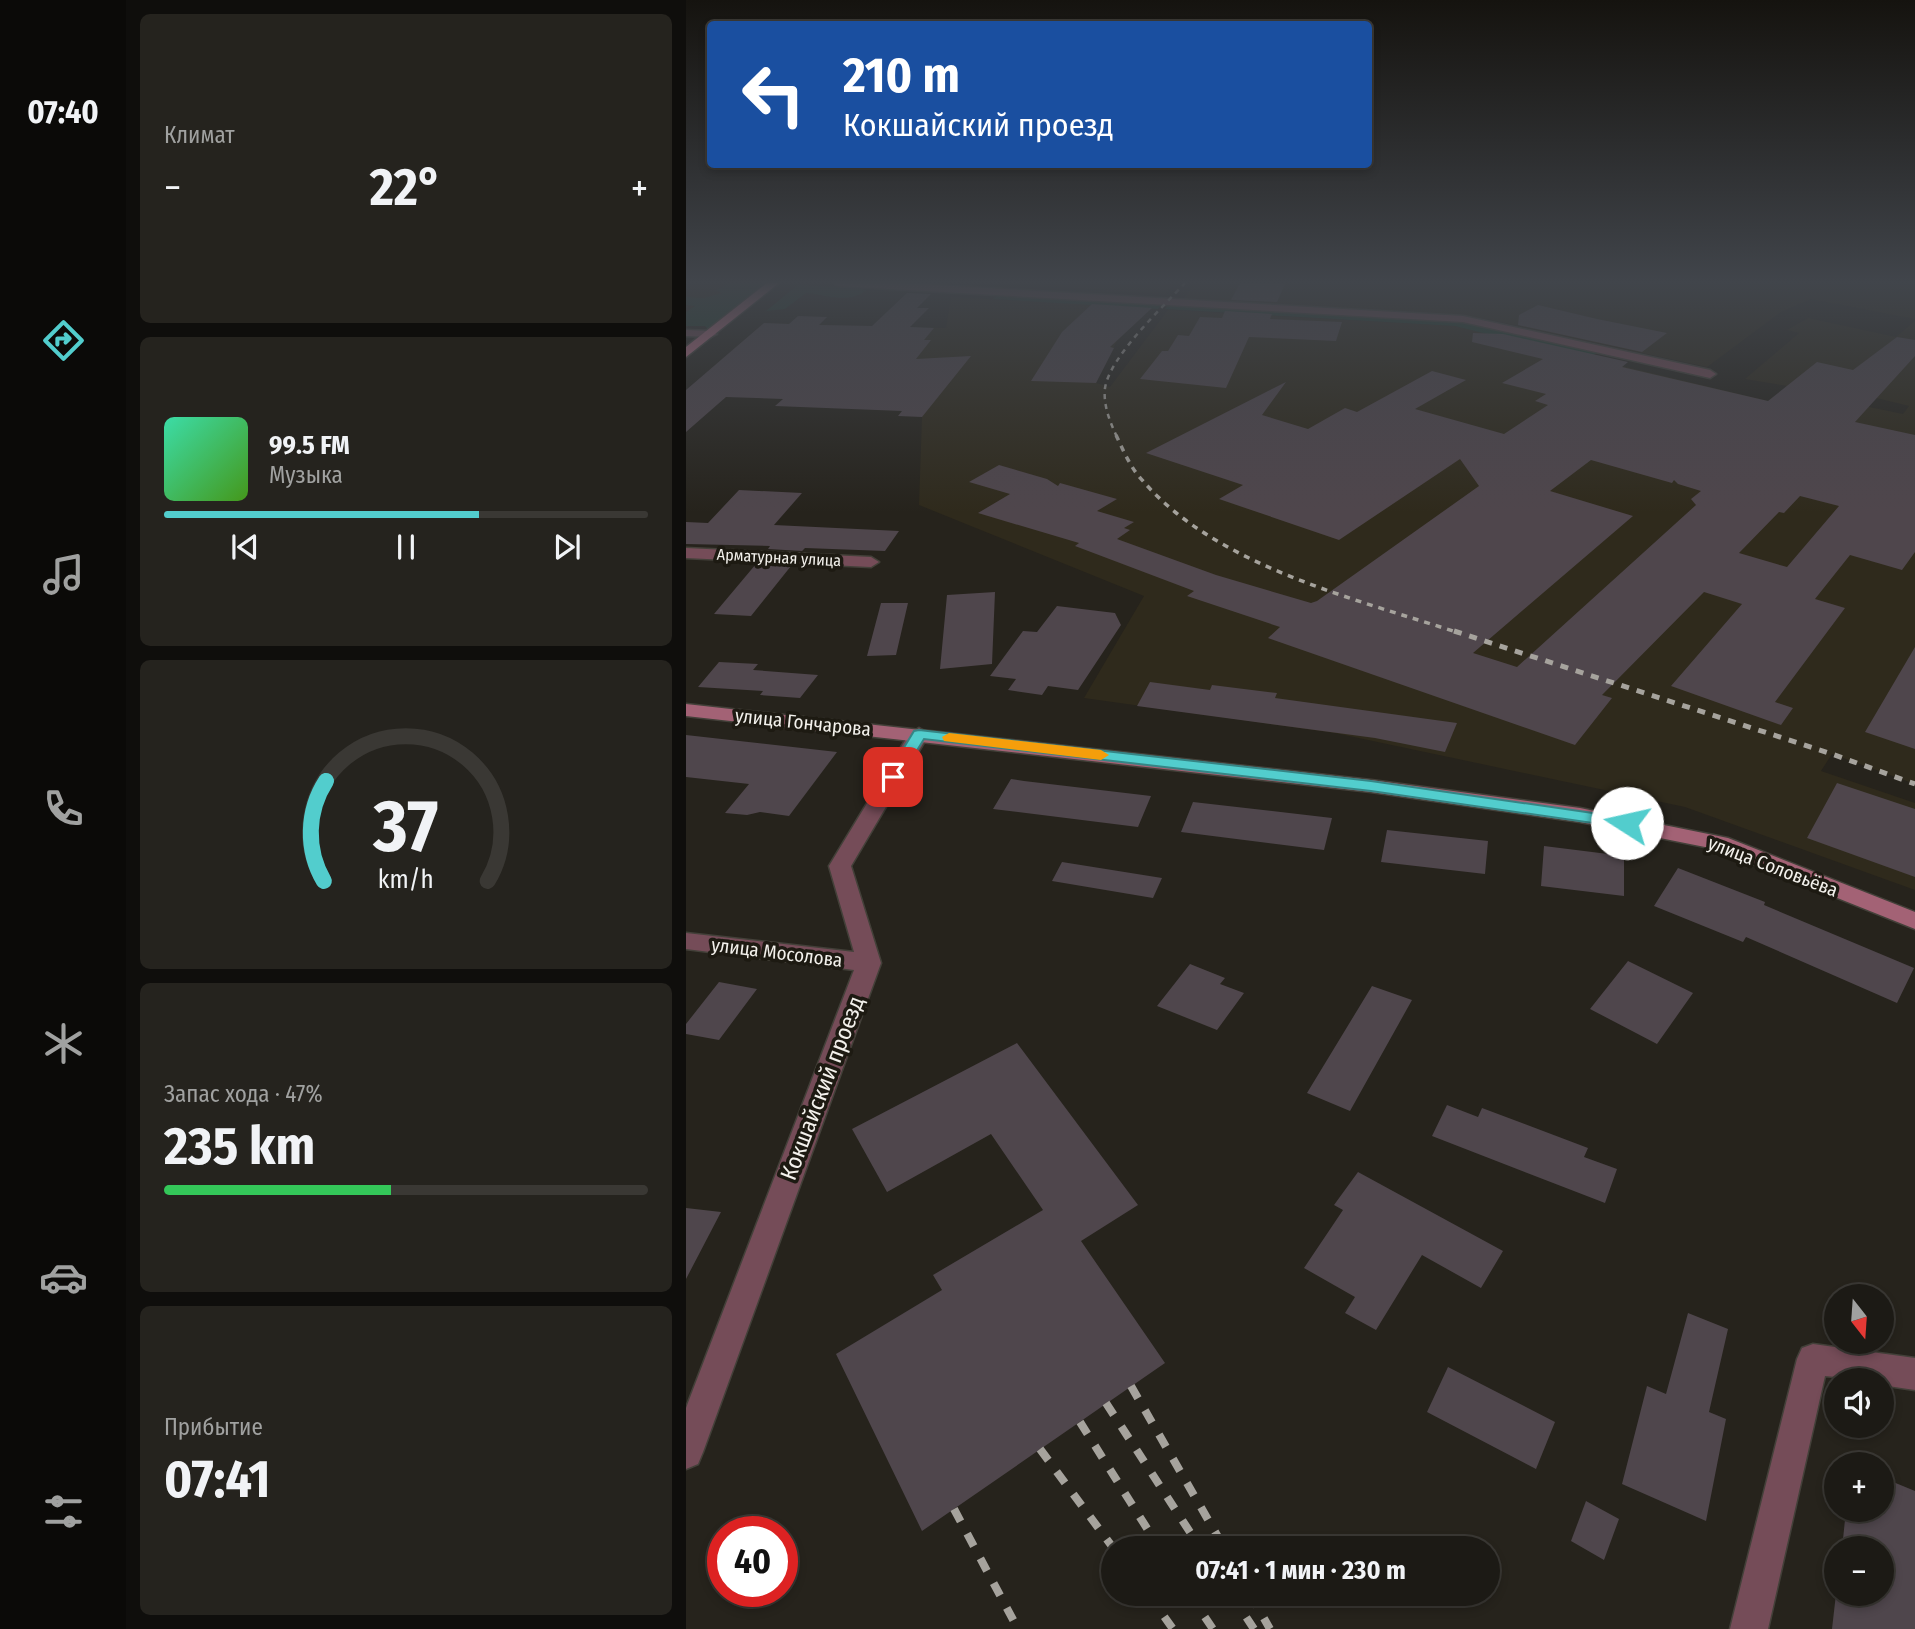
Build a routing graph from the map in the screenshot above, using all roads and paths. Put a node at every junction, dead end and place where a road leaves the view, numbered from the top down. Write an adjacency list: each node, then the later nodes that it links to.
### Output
1 (1641, 359): 2 (street)
2 (1710, 374)
3 (686, 553): 4 (street, Арматурная улица)
4 (871, 562)
5 (686, 710): 6 (street, улица Гончарова)
6 (919, 734): 7 (street, улица Соловьёва); 9 (street)
7 (1915, 921)
8 (686, 941): 9 (street, улица Мосолова)
9 (869, 963): 11 (street, Кокшайский проезд)
10 (1915, 1374): 12 (street)
11 (689, 1438)
12 (1749, 1629)

